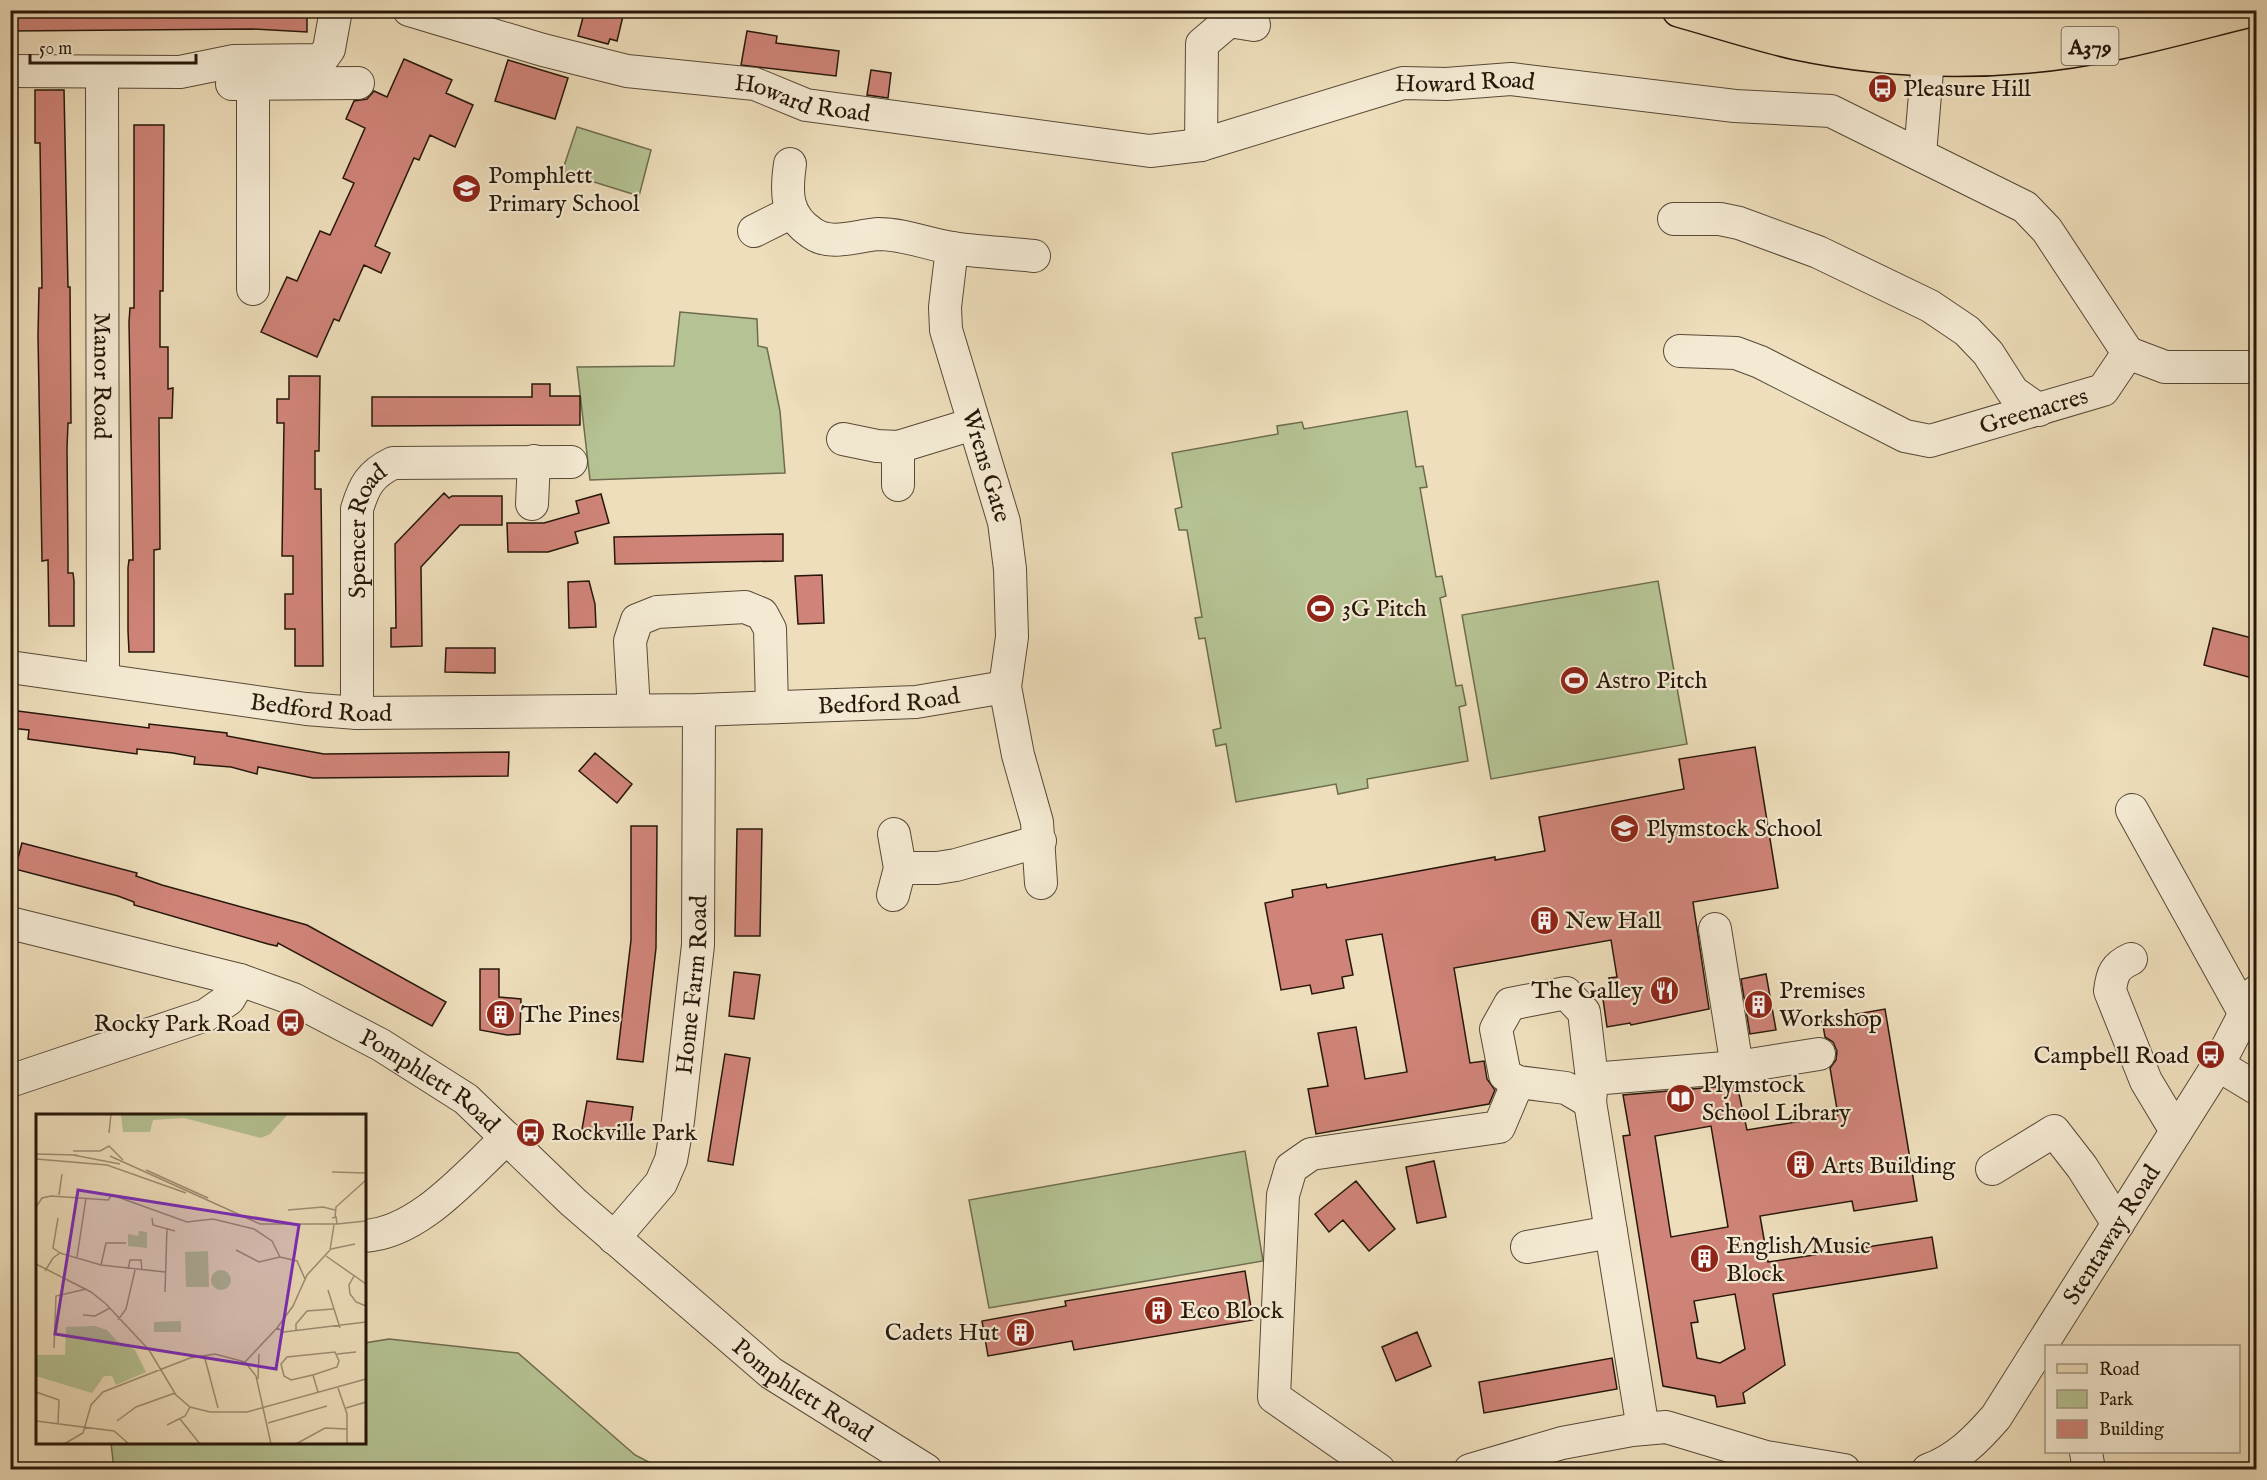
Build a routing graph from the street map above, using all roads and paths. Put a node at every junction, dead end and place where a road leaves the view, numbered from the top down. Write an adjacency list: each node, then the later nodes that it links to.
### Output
1 (336, 10): 10 (street)
2 (409, 10): 15 (street, Howard Road)
3 (1679, 10): 9 (main road, A379)
4 (1773, 10): 7 (main road, A379)
5 (2134, 10): 7 (main road, A379)
6 (2250, 10): 9 (main road, A379)
7 (1994, 22)
8 (1254, 25): 15 (street)
9 (1928, 59): 16 (street)
10 (202, 68): 12 (street); 14 (street)
11 (10, 71): 12 (street)
12 (102, 74): 36 (street, Manor Road)
13 (358, 83): 14 (street)
14 (253, 84): 23 (street)
15 (1201, 145): 16 (street, Howard Road)
16 (1920, 154): 25 (street)
17 (790, 164): 18 (street)
18 (792, 212): 20 (street); 21 (street)
19 (1674, 219): 27 (street)
20 (754, 231)
21 (952, 248): 22 (street); 28 (street, Wrens Gate)
22 (1034, 255)
23 (253, 289)
24 (1680, 351): 27 (street, Greenacres)
25 (2128, 353): 26 (street); 27 (street, Greenacres)
26 (2256, 367)
27 (2039, 410)
28 (973, 424): 30 (street); 37 (street, Wrens Gate)
29 (843, 439): 30 (street)
30 (898, 447): 33 (street)
31 (534, 461): 32 (street, Spencer Road); 34 (street); 41 (street, Spencer Road)
32 (571, 462)
33 (898, 484)
34 (532, 504)
35 (10, 667): 36 (street, Bedford Road)
36 (103, 679): 41 (street, Bedford Road)
37 (1005, 687): 38 (street, Bedford Road); 44 (street, Wrens Gate)
38 (772, 706): 39 (street, Bedford Road); 40 (street)
39 (699, 710): 40 (street, Bedford Road); 64 (street, Home Farm Road)
40 (634, 711): 41 (street, Bedford Road)
41 (357, 713)
42 (2132, 810): 50 (street)
43 (894, 834): 44 (street)
44 (1040, 841): 45 (street, Wrens Gate)
45 (1041, 883)
46 (10, 923): 49 (street, Pomphlett Road)
47 (1715, 929): 53 (street)
48 (2131, 959): 58 (street)
49 (240, 980): 54 (street); 59 (street, Pomphlett Road)
50 (2251, 1003): 52 (street, Stentaway Road)
51 (1819, 1053): 53 (street)
52 (2218, 1065): 56 (street); 58 (street, Stentaway Road)
53 (1737, 1066): 57 (street)
54 (10, 1082)
55 (1518, 1083): 57 (street); 57 (street); 72 (street)
56 (2256, 1088)
57 (1591, 1091): 62 (street)
58 (2176, 1131): 61 (street, Stentaway Road)
59 (507, 1138): 63 (street); 64 (street, Pomphlett Road)
60 (1992, 1169): 61 (street)
61 (2118, 1224): 70 (street, Stentaway Road)
62 (1611, 1232): 65 (street); 66 (street)
63 (366, 1236)
64 (614, 1238): 71 (street, Pomphlett Road)
65 (1527, 1247)
66 (1643, 1429): 68 (street); 69 (street)
67 (2086, 1453): 75 (street)
68 (1527, 1461): 73 (street)
69 (1797, 1466): 74 (street)
70 (1943, 1467)
71 (926, 1470)
72 (1379, 1470)
73 (1470, 1470)
74 (1844, 1470)
75 (2089, 1470)

